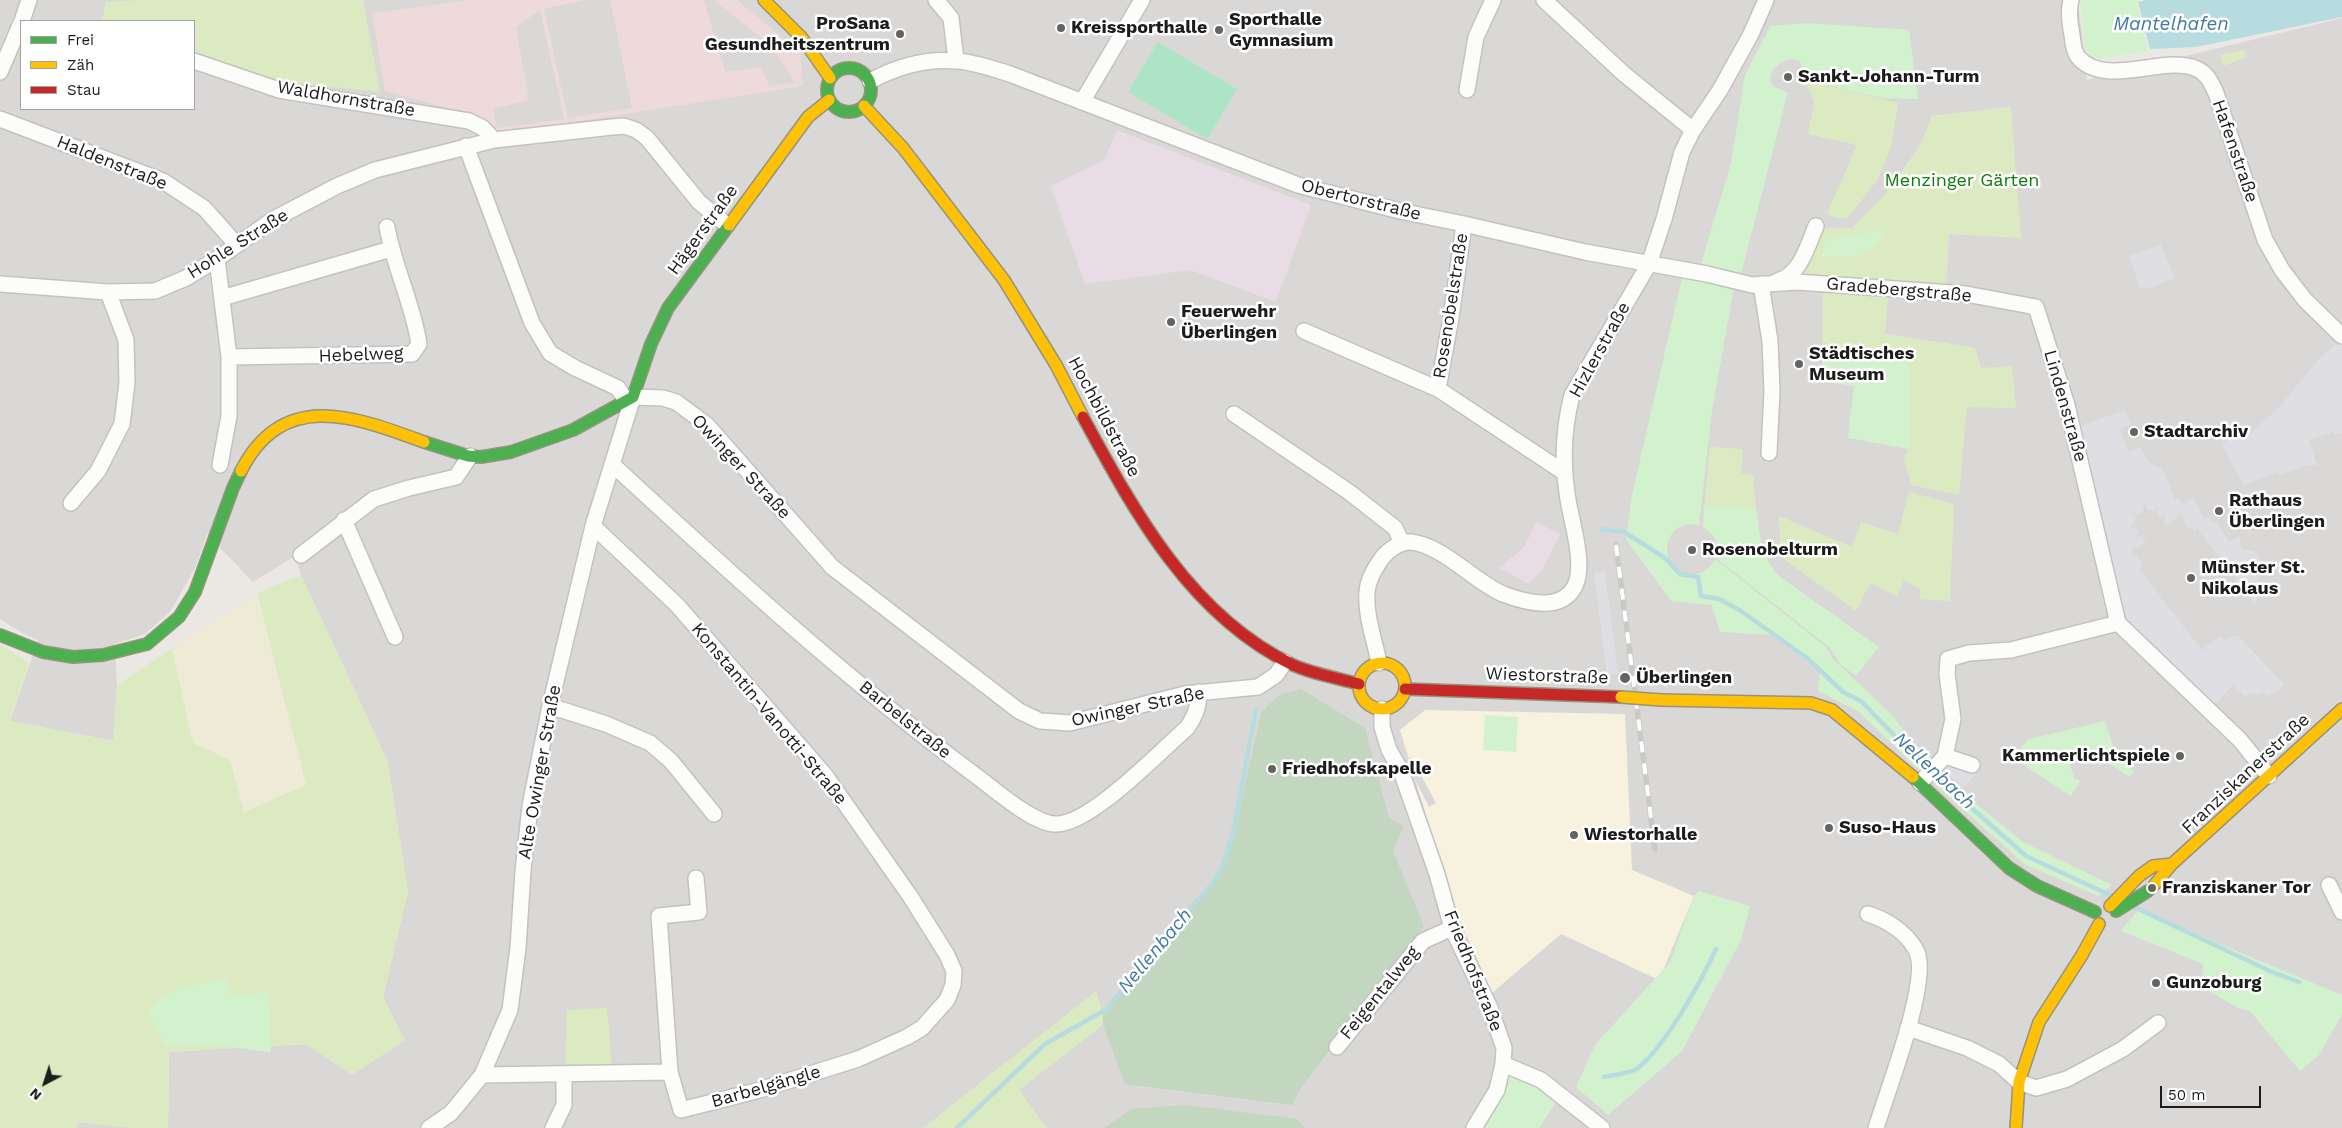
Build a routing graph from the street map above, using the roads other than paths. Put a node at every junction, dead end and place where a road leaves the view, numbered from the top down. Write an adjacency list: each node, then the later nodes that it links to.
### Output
1 (29, 0): 10 (street)
2 (764, 0): 18 (street)
3 (778, 0): 12 (street)
4 (936, 0): 14 (street)
5 (1142, 0): 22 (street)
6 (1493, 0): 20 (street)
7 (1544, 0): 25 (street)
8 (1766, 0): 25 (street, Hizlerstraße)
9 (2071, 0): 42 (street, Hafenstraße)
10 (23, 20)
11 (20, 27): 17 (street)
12 (822, 46)
13 (832, 58): 16 (street)
14 (956, 60): 19 (street, Obertorstraße); 22 (street, Obertorstraße)
15 (195, 61): 26 (street, Waldhornstraße)
16 (841, 69): 18 (street); 19 (street)
17 (0, 72)
18 (830, 78): 21 (street)
19 (870, 81): 23 (street)
20 (1467, 90)
21 (829, 100): 23 (street); 29 (street, Hägerstraße)
22 (1082, 102): 28 (street, Obertorstraße)
23 (864, 106): 60 (street, Hochbildstraße)
24 (0, 119): 32 (street, Haldenstraße)
25 (1693, 130): 35 (street, Hizlerstraße)
26 (494, 140): 27 (street, Hohle Straße); 29 (street, Hohle Straße)
27 (466, 146): 32 (street, Hohle Straße); 45 (street)
28 (1464, 224): 35 (street, Obertorstraße); 44 (street, Rosenobelstraße)
29 (727, 225): 45 (street, Hägerstraße)
30 (1816, 226): 37 (street, Gradebergstraße)
31 (387, 227): 33 (street, Hebelweg)
32 (236, 244): 34 (street, Hohle Straße)
33 (391, 249): 39 (street); 43 (street, Hebelweg)
34 (216, 259): 38 (street, Hohle Straße); 39 (street)
35 (1649, 264): 37 (street, Gradebergstraße); 51 (street, Hizlerstraße)
36 (0, 284): 38 (street, Hohle Straße)
37 (1761, 284): 40 (street, Gradebergstraße); 47 (street)
38 (108, 292): 52 (street)
39 (222, 298): 43 (street)
40 (2036, 307): 57 (street, Lindenstraße)
41 (1304, 331): 44 (street, Rosenobelstraße)
42 (2342, 336)
43 (229, 357): 50 (street)
44 (1438, 389): 51 (street, Rosenobelstraße)
45 (629, 398): 48 (street); 49 (street, Alte Owinger Straße); 64 (street, Owinger Straße)
46 (1234, 414): 55 (street)
47 (1769, 453)
48 (470, 456): 53 (street); 58 (street)
49 (612, 464): 54 (street, Alte Owinger Straße); 64 (street, Barbelstraße)
50 (220, 465)
51 (1565, 473): 55 (street, Hizlerstraße)
52 (70, 503)
53 (344, 520): 56 (street); 59 (street)
54 (594, 526): 65 (street, Alte Owinger Straße); 82 (street, Konstantin-Vanotti-Straße)
55 (1402, 543): 61 (street)
56 (301, 555)
57 (2118, 623): 68 (street); 70 (street)
58 (0, 635)
59 (395, 637)
60 (1285, 662): 62 (street, Hochbildstraße); 64 (street, Owinger Straße)
61 (1379, 663): 62 (street); 63 (street)
62 (1359, 684): 66 (street)
63 (1405, 690): 66 (street); 71 (street, Wiestorstraße, bridge)
64 (1199, 692)
65 (550, 706): 72 (street); 89 (street, Alte Owinger Straße)
66 (1382, 709): 81 (street, Friedhofstraße)
67 (2342, 709): 70 (street, Franziskanerstraße)
68 (1940, 760): 69 (street); 71 (street)
69 (1972, 765)
70 (2268, 776): 73 (street, Franziskanerstraße)
71 (1923, 780): 76 (street, Wiestorstraße)
72 (714, 814)
73 (2172, 864): 79 (street, Franziskanerstraße); 79 (street, Franziskanerstraße)
74 (696, 878): 87 (street)
75 (2329, 885): 77 (street)
76 (2095, 912): 79 (street); 80 (street)
77 (2342, 912)
78 (1868, 914): 84 (street)
79 (2112, 916): 80 (street)
80 (2099, 924): 90 (street)
81 (1452, 928): 85 (street, Feigentalweg); 86 (street, Friedhofstraße)
82 (954, 971): 87 (street, Barbelgängle)
83 (2158, 1023): 90 (street)
84 (1908, 1028): 90 (street); 95 (street)
85 (1336, 1046)
86 (1503, 1064): 93 (street, Friedhofstraße); 94 (street)
87 (670, 1072): 88 (street)
88 (564, 1074): 89 (street); 92 (street)
89 (482, 1075): 91 (street, Alte Owinger Straße)
90 (2019, 1082): 96 (street)
91 (429, 1128)
92 (553, 1128)
93 (1474, 1128)
94 (1602, 1128)
95 (1876, 1128)
96 (2016, 1128)

